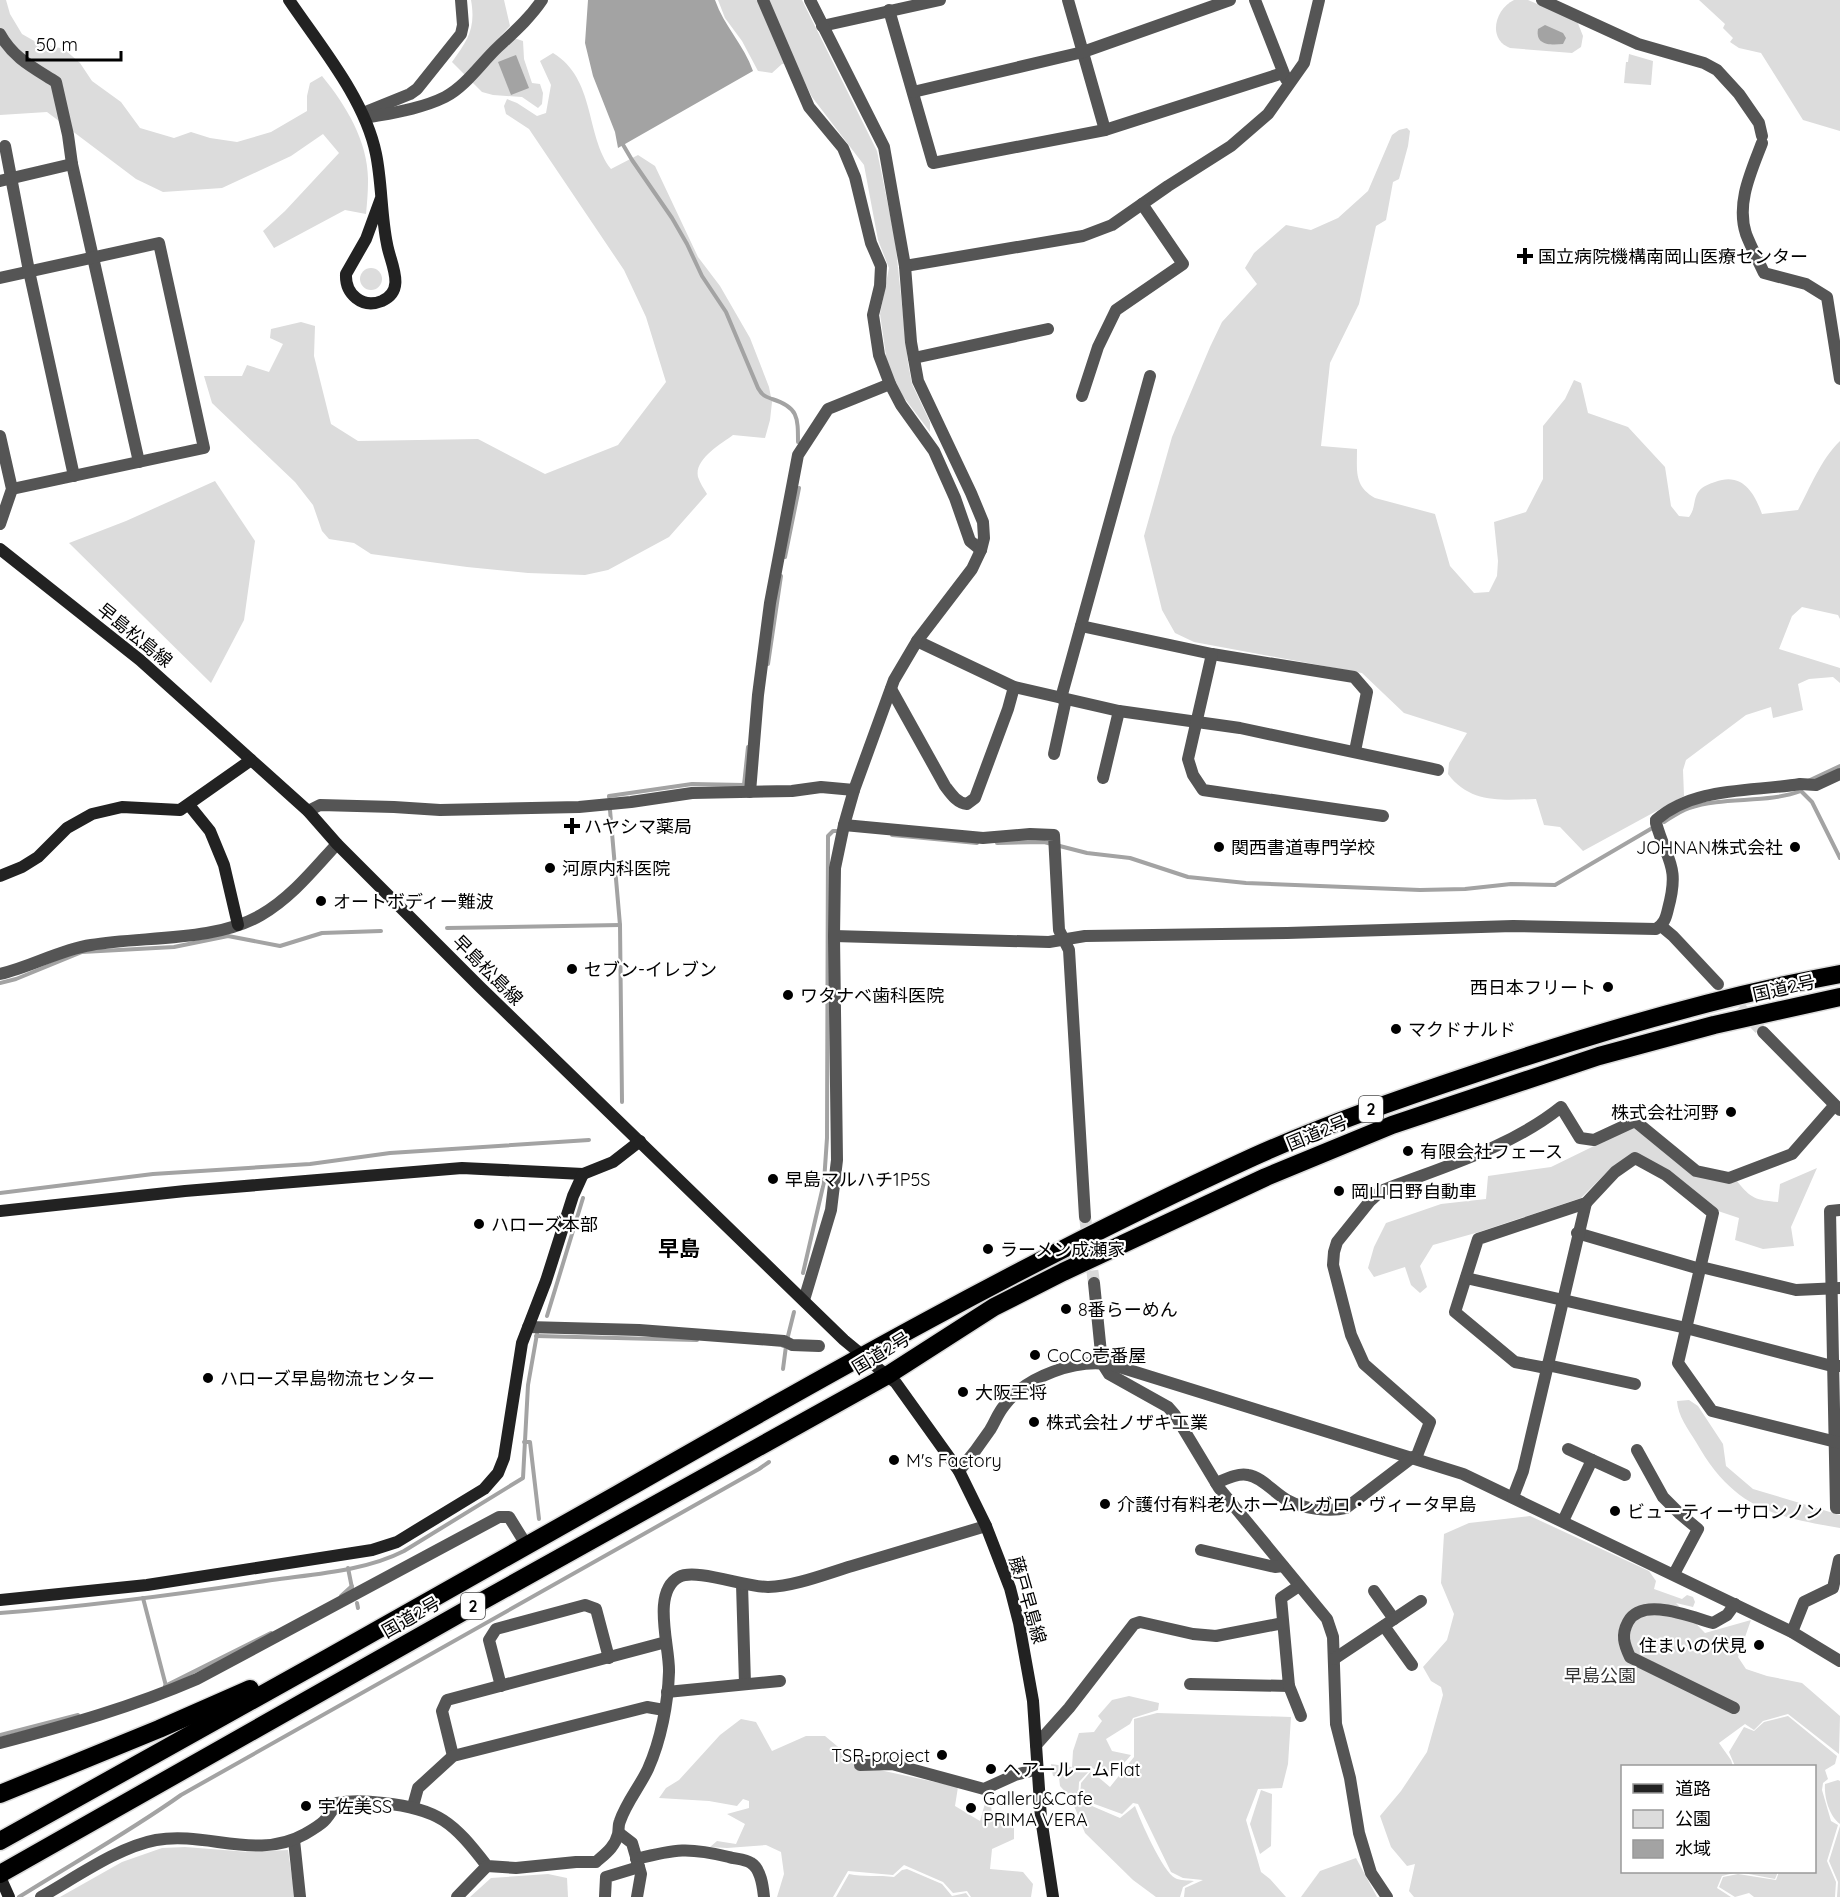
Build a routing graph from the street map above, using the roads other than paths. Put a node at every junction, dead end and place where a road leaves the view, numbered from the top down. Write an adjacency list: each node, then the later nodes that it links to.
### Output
1 (289, 0): 19 (street)
2 (461, 0): 19 (street)
3 (542, 0): 19 (street)
4 (763, 0): 34 (street)
5 (810, 0): 13 (street)
6 (940, 0): 12 (street)
7 (1068, 0): 15 (street)
8 (1230, 0): 15 (street)
9 (1255, 0): 16 (street)
10 (1319, 0): 17 (street)
11 (1542, 0): 33 (street)
12 (889, 10): 13 (street); 18 (street)
13 (822, 26): 27 (street)
14 (0, 34): 22 (street)
15 (1083, 52): 18 (street); 20 (street)
16 (1283, 73): 17 (street); 20 (street)
17 (1289, 85): 25 (street)
18 (913, 92): 20 (street)
19 (364, 116): 24 (street)
20 (1105, 130)
21 (5, 146): 23 (street)
22 (72, 164): 23 (street); 26 (street)
23 (6, 180): 28 (street)
24 (381, 198): 24 (street)
25 (1142, 204): 27 (street); 35 (street)
26 (93, 258): 28 (street); 37 (street); 37 (street)
27 (905, 266): 31 (street)
28 (29, 272): 29 (street); 38 (street)
29 (0, 278)
30 (1048, 329): 31 (street)
31 (914, 358): 42 (street)
32 (1150, 376): 43 (street)
33 (1840, 379)
34 (890, 384): 42 (street); 58 (street)
35 (1082, 396)
36 (0, 436): 39 (street)
37 (139, 462): 38 (street)
38 (74, 476): 39 (street)
39 (12, 489): 40 (street)
40 (0, 524)
41 (0, 549): 53 (street, 早島松島線)
42 (981, 550): 44 (street)
43 (1081, 626): 45 (street); 48 (street)
44 (917, 641): 46 (street); 47 (street)
45 (1212, 654): 50 (street); 51 (street)
46 (1014, 687): 47 (street); 48 (street)
47 (891, 689): 57 (street)
48 (1064, 698): 49 (street); 52 (street)
49 (1119, 711): 50 (street); 56 (street)
50 (1196, 721): 51 (street); 61 (street)
51 (1355, 751): 54 (street)
52 (1054, 754)
53 (251, 760): 59 (street); 60 (street, 早島松島線)
54 (1438, 770)
55 (1840, 774): 66 (street)
56 (1103, 778)
57 (854, 790): 58 (street); 62 (street)
58 (750, 792): 60 (street)
59 (189, 805): 64 (street); 65 (street)
60 (308, 811): 63 (street, 早島松島線)
61 (1383, 816)
62 (844, 829): 67 (street); 68 (street)
63 (338, 844): 65 (street); 75 (street, 早島松島線)
64 (0, 876)
65 (238, 926): 69 (street)
66 (1660, 926): 68 (street); 71 (street)
67 (834, 936): 68 (street); 86 (street)
68 (1063, 941): 80 (street)
69 (0, 974)
70 (1840, 974): 91 (highway, 国道2号 / 2)
71 (1718, 984)
72 (1840, 997): 95 (highway, 国道2号 / 2)
73 (1763, 1032): 74 (street)
74 (1837, 1108): 100 (street)
75 (640, 1141): 76 (street); 86 (street, 早島松島線)
76 (584, 1174): 79 (street); 88 (street)
77 (1586, 1203): 81 (street); 82 (street); 83 (street)
78 (1840, 1210): 85 (street)
79 (0, 1211)
80 (1085, 1217)
81 (1577, 1233): 82 (street); 87 (street)
82 (1700, 1268): 85 (street); 89 (street)
83 (1466, 1278): 87 (street); 94 (street)
84 (1094, 1283): 92 (street)
85 (1835, 1288): 93 (street)
86 (804, 1300): 91 (street, 早島松島線)
87 (1562, 1300): 89 (street); 94 (street)
88 (528, 1327): 90 (street); 118 (street)
89 (1686, 1328): 93 (street); 97 (street)
90 (819, 1346)
91 (861, 1355): 95 (street, 藤戸早島線); 109 (highway, 国道2号 / 2)
92 (1102, 1363): 100 (street); 102 (street); 104 (street)
93 (1836, 1366): 97 (street)
94 (1547, 1367): 96 (street); 105 (street)
95 (888, 1375): 102 (street, 藤戸早島線); 150 (highway, 国道2号 / 2)
96 (1635, 1384)
97 (1838, 1443): 106 (street)
98 (1568, 1449): 101 (street)
99 (1637, 1450): 113 (street)
100 (1415, 1458): 104 (street); 105 (street)
101 (1592, 1460): 103 (street); 107 (street)
102 (959, 1471): 108 (street, 藤戸早島線)
103 (1625, 1475)
104 (1216, 1483): 112 (street)
105 (1513, 1497): 107 (street)
106 (1840, 1508)
107 (1563, 1521): 113 (street)
108 (986, 1526): 115 (street); 139 (street, 藤戸早島線)
109 (527, 1545): 114 (highway, 国道2号 / 2); 138 (street)
110 (1201, 1550): 112 (street)
111 (1839, 1560): 123 (street)
112 (1283, 1566): 116 (street)
113 (1674, 1574): 120 (street)
114 (464, 1582): 143 (highway); 147 (highway, 国道2号 / 2)
115 (742, 1584): 124 (street); 130 (street)
116 (1299, 1586): 121 (street); 126 (street)
117 (1374, 1592): 122 (street)
118 (0, 1600)
119 (1421, 1601): 122 (street)
120 (1735, 1605): 123 (street); 135 (street)
121 (1283, 1623): 133 (street); 139 (street)
122 (1389, 1623): 126 (street); 128 (street)
123 (1792, 1632): 127 (street)
124 (666, 1642): 125 (street); 134 (street)
125 (609, 1658): 132 (street); 132 (street)
126 (1334, 1659): 159 (street)
127 (1840, 1660)
128 (1412, 1665)
129 (780, 1681): 130 (street)
130 (746, 1684): 134 (street)
131 (1190, 1684): 133 (street)
132 (501, 1686): 140 (street)
133 (1289, 1686): 137 (street)
134 (667, 1692): 136 (street)
135 (1734, 1708)
136 (664, 1710): 140 (street); 145 (street)
137 (1301, 1716)
138 (0, 1743)
139 (1036, 1745): 142 (street, 藤戸早島線)
140 (453, 1756): 144 (street)
141 (860, 1765): 142 (street)
142 (1038, 1769): 158 (street, 藤戸早島線)
143 (7, 1791)
144 (413, 1806): 146 (street); 149 (street)
145 (619, 1833): 148 (street); 149 (street)
146 (294, 1840): 152 (street); 153 (street)
147 (0, 1841)
148 (638, 1863): 155 (street); 156 (street); 157 (street)
149 (486, 1866): 154 (street)
150 (0, 1876): 151 (street)
151 (9, 1897)
152 (41, 1897)
153 (300, 1897)
154 (457, 1897)
155 (605, 1897)
156 (636, 1897)
157 (764, 1897)
158 (1053, 1897)
159 (1387, 1897)

